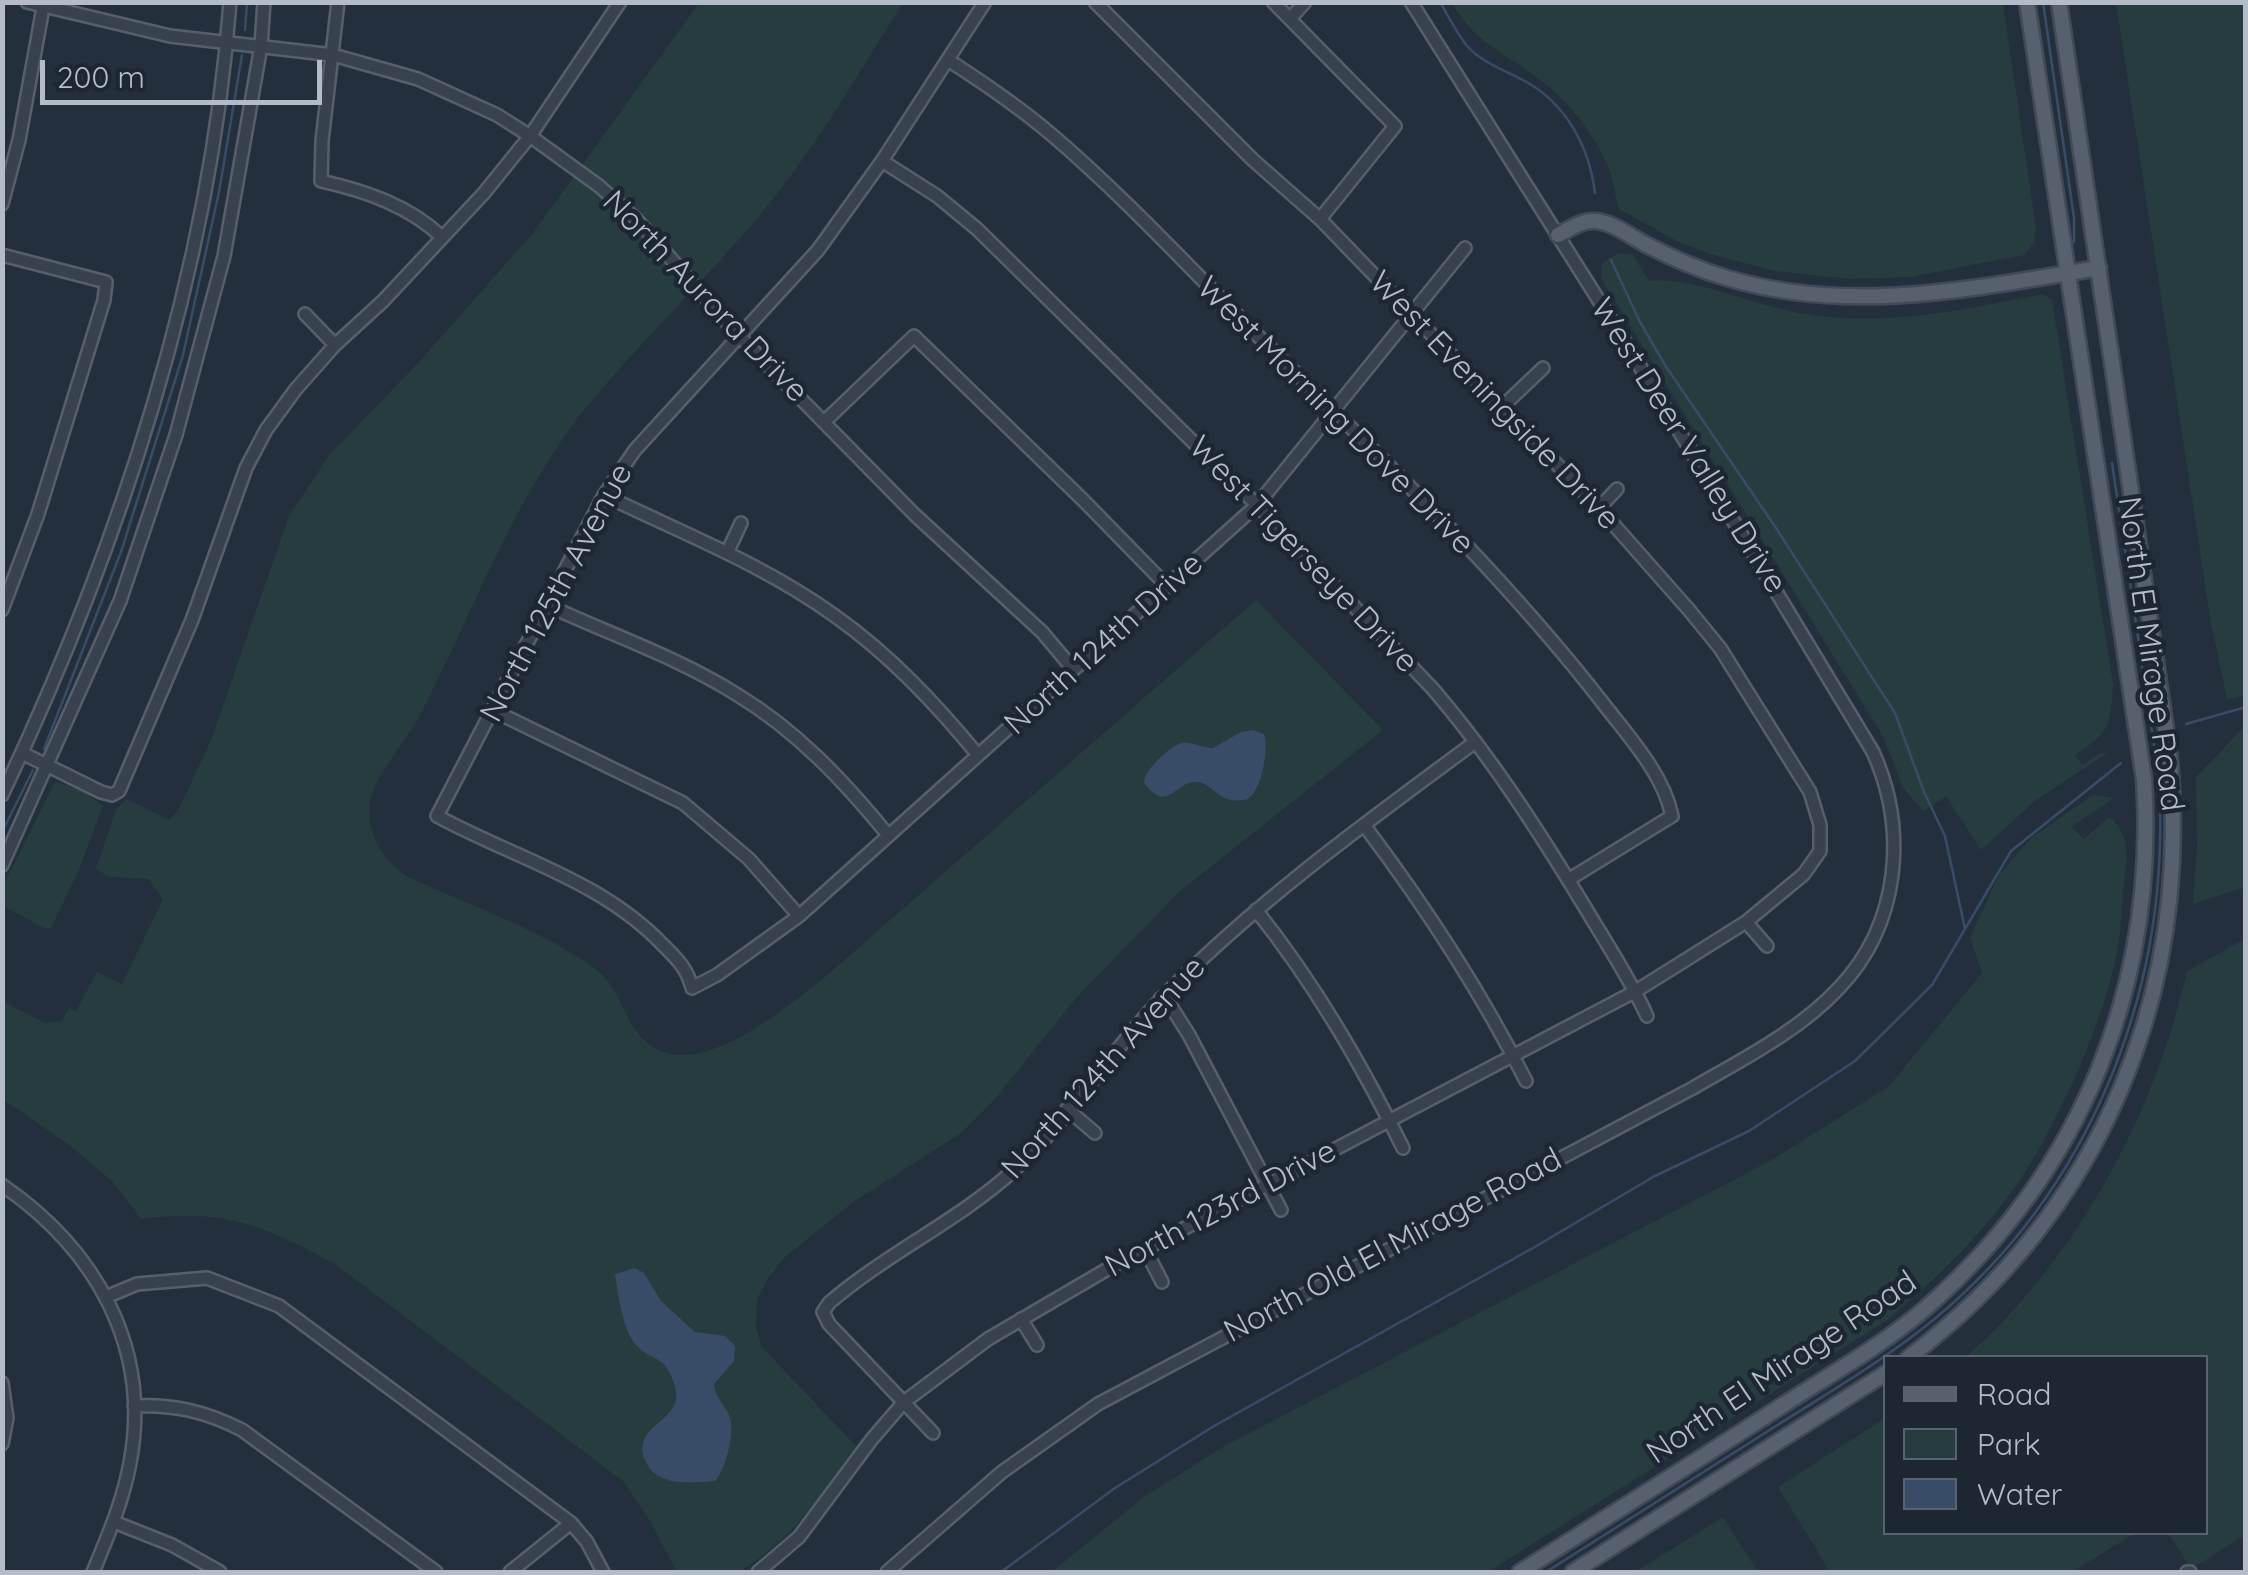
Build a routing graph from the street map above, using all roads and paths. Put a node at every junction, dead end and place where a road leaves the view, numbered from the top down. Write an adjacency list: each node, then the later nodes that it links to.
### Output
1 (27, 2): 13 (street, North Aurora Drive)
2 (230, 2): 15 (street)
3 (264, 2): 16 (street)
4 (338, 2): 17 (street)
5 (620, 2): 19 (street)
6 (986, 2): 18 (street, North 125th Avenue)
7 (1094, 2): 22 (street, West Eveningside Drive)
8 (1273, 2): 14 (street)
9 (1305, 2): 14 (street)
10 (1412, 2): 23 (street, West Deer Valley Drive)
11 (2027, 2): 28 (main road, North El Mirage Road)
12 (2059, 2): 27 (main road, North El Mirage Road)
13 (44, 5): 15 (street, North Aurora Drive); 21 (street)
14 (1290, 19): 22 (street)
15 (230, 42): 16 (street, North Aurora Drive); 49 (street)
16 (256, 46): 17 (street, North Aurora Drive); 51 (street)
17 (333, 54): 19 (street, North Aurora Drive); 24 (street)
18 (948, 60): 20 (street, North 125th Avenue); 35 (street, West Morning Dove Drive)
19 (530, 136): 24 (street); 31 (street, North Aurora Drive)
20 (882, 161): 31 (street, North 125th Avenue); 39 (street, West Tigerseye Drive)
21 (2, 204)
22 (1320, 220): 30 (street, West Eveningside Drive)
23 (1558, 236): 28 (main road); 59 (street, West Deer Valley Drive)
24 (442, 237): 32 (street)
25 (1465, 248): 30 (street, North 124th Drive)
26 (2, 256): 45 (street)
27 (2099, 268): 28 (main road); 81 (main road, North El Mirage Road)
28 (2067, 273): 97 (main road, North El Mirage Road)
29 (305, 314): 32 (street)
30 (1412, 315): 34 (street, West Eveningside Drive); 35 (street, North 124th Drive)
31 (738, 336): 36 (street, North Aurora Drive); 38 (street, North 125th Avenue)
32 (336, 345): 51 (street)
33 (1544, 368): 34 (street)
34 (1502, 408): 40 (street, West Eveningside Drive)
35 (1334, 412): 39 (street, North 124th Drive); 57 (street, West Morning Dove Drive)
36 (824, 422): 43 (street); 46 (street, North Aurora Drive)
37 (1617, 489): 40 (street)
38 (604, 495): 42 (street); 44 (street, North 125th Avenue)
39 (1257, 505): 43 (street, North 124th Drive); 48 (street, West Tigerseye Drive)
40 (1599, 508): 55 (street, West Eveningside Drive)
41 (741, 523): 42 (street)
42 (727, 553): 50 (street)
43 (1168, 587): 46 (street, North 124th Drive)
44 (547, 605): 47 (street, North 125th Avenue); 54 (street)
45 (2, 610)
46 (1074, 669): 50 (street, North 124th Drive)
47 (494, 710): 60 (street); 63 (street, North 125th Avenue)
48 (1475, 742): 53 (street, North 124th Avenue); 57 (street, West Tigerseye Drive)
49 (22, 754): 51 (street); 52 (street)
50 (978, 755): 54 (street, North 124th Drive)
51 (47, 766): 56 (street)
52 (2, 794)
53 (1364, 825): 58 (street, North 124th Avenue); 67 (street)
54 (888, 835): 60 (street, North 124th Drive)
55 (1820, 851): 61 (street, North 123rd Drive)
56 (2, 865)
57 (1568, 880): 64 (street, West Tigerseye Drive)
58 (1256, 910): 65 (street, North 124th Avenue); 70 (street)
59 (1884, 912): 96 (street, North Old El Mirage Road)
60 (799, 916): 63 (street, North 124th Drive)
61 (1746, 922): 62 (street); 64 (street, North 123rd Drive)
62 (1768, 946)
63 (692, 988)
64 (1636, 991): 66 (street, West Tigerseye Drive); 67 (street, North 123rd Drive)
65 (1160, 1000): 69 (street, North 124th Avenue); 73 (street)
66 (1648, 1016)
67 (1512, 1055): 68 (street); 70 (street, North 123rd Drive)
68 (1526, 1081)
69 (1067, 1109): 71 (street); 84 (street, North 124th Avenue)
70 (1389, 1120): 72 (street); 73 (street, North 123rd Drive)
71 (1094, 1133)
72 (1403, 1148)
73 (1267, 1184): 75 (street); 76 (street, North 123rd Drive)
74 (2, 1185): 78 (street)
75 (1281, 1210)
76 (1146, 1250): 77 (street); 79 (street, North 123rd Drive)
77 (1162, 1282)
78 (106, 1297): 85 (street); 89 (street)
79 (1021, 1319): 80 (street); 84 (street, North 123rd Drive)
80 (1037, 1345)
81 (1912, 1355)
82 (1883, 1375): 98 (main road, North El Mirage Road)
83 (2, 1383): 87 (street)
84 (904, 1402): 86 (street); 95 (street, North 123rd Drive)
85 (134, 1406): 88 (street); 92 (street)
86 (932, 1432)
87 (2, 1444)
88 (114, 1522): 90 (street); 91 (street)
89 (571, 1523): 93 (street); 94 (street)
90 (93, 1572)
91 (220, 1572)
92 (436, 1572)
93 (510, 1572)
94 (603, 1572)
95 (758, 1572)
96 (887, 1572)
97 (1520, 1572)
98 (1573, 1572)

